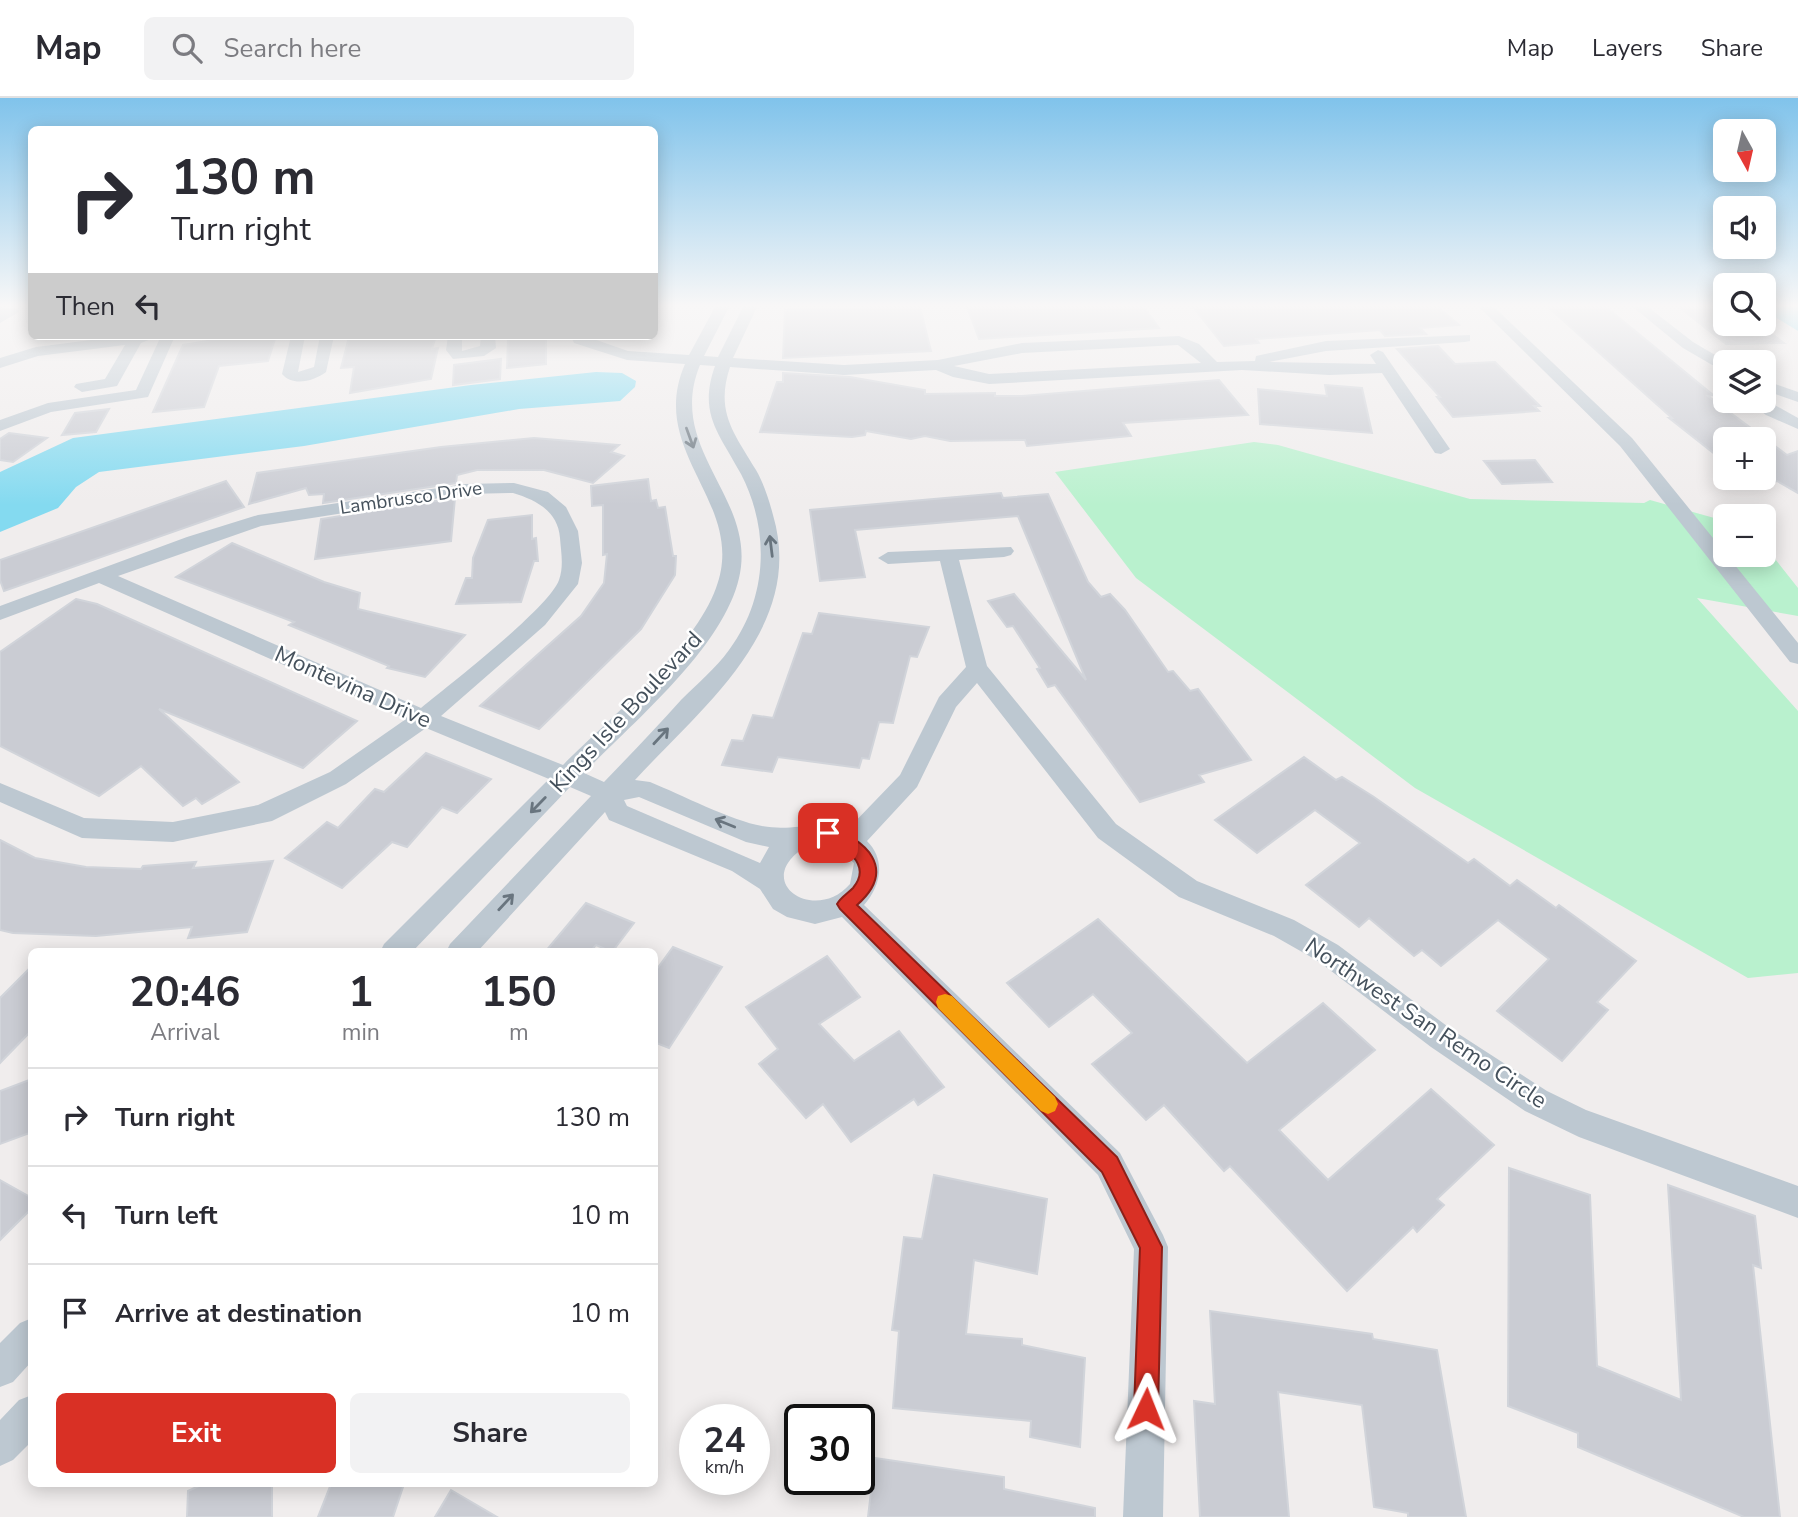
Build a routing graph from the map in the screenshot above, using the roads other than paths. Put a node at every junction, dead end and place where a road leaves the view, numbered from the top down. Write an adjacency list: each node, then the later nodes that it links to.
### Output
1 (115, 373): 13 (street)
2 (151, 373): 16 (street)
3 (290, 373): 4 (street)
4 (315, 373)
5 (688, 373): 26 (street, Kings Isle Boulevard, one-way to 26)
6 (720, 373): 28 (street, Kings Isle Boulevard, one-way to 6)
7 (957, 373): 8 (street)
8 (1097, 373)
9 (1390, 373): 17 (street)
10 (1554, 373): 23 (street)
11 (1776, 389): 12 (street)
12 (1798, 397)
13 (15, 402)
14 (1774, 413): 15 (street)
15 (1798, 424)
16 (0, 426)
17 (1441, 449)
18 (1004, 551): 19 (street)
19 (947, 554): 20 (street); 24 (street, Northwest San Remo Circle)
20 (888, 558)
21 (100, 576): 22 (street, Lambrusco Drive); 25 (street, Montevina Drive); 25 (street, Lambrusco Drive)
22 (0, 613)
23 (1798, 657)
24 (977, 668): 30 (street); 35 (street, Northwest San Remo Circle)
25 (424, 719): 26 (street, Montevina Drive); 27 (street, Lambrusco Drive)
26 (566, 776): 28 (street, Montevina Drive); 33 (street, Kings Isle Boulevard, one-way to 33)
27 (0, 792)
28 (608, 793): 29 (street, one-way to 28); 31 (street); 34 (street, Kings Isle Boulevard, one-way to 28)
29 (791, 840): 30 (street); 31 (street)
30 (851, 842): 32 (street)
31 (768, 881): 32 (street)
32 (846, 904): 40 (street)
33 (398, 948)
34 (464, 948)
35 (1798, 1202)
36 (28, 1339): 37 (street)
37 (0, 1368)
38 (28, 1417): 39 (street)
39 (0, 1447)
40 (1143, 1517)

